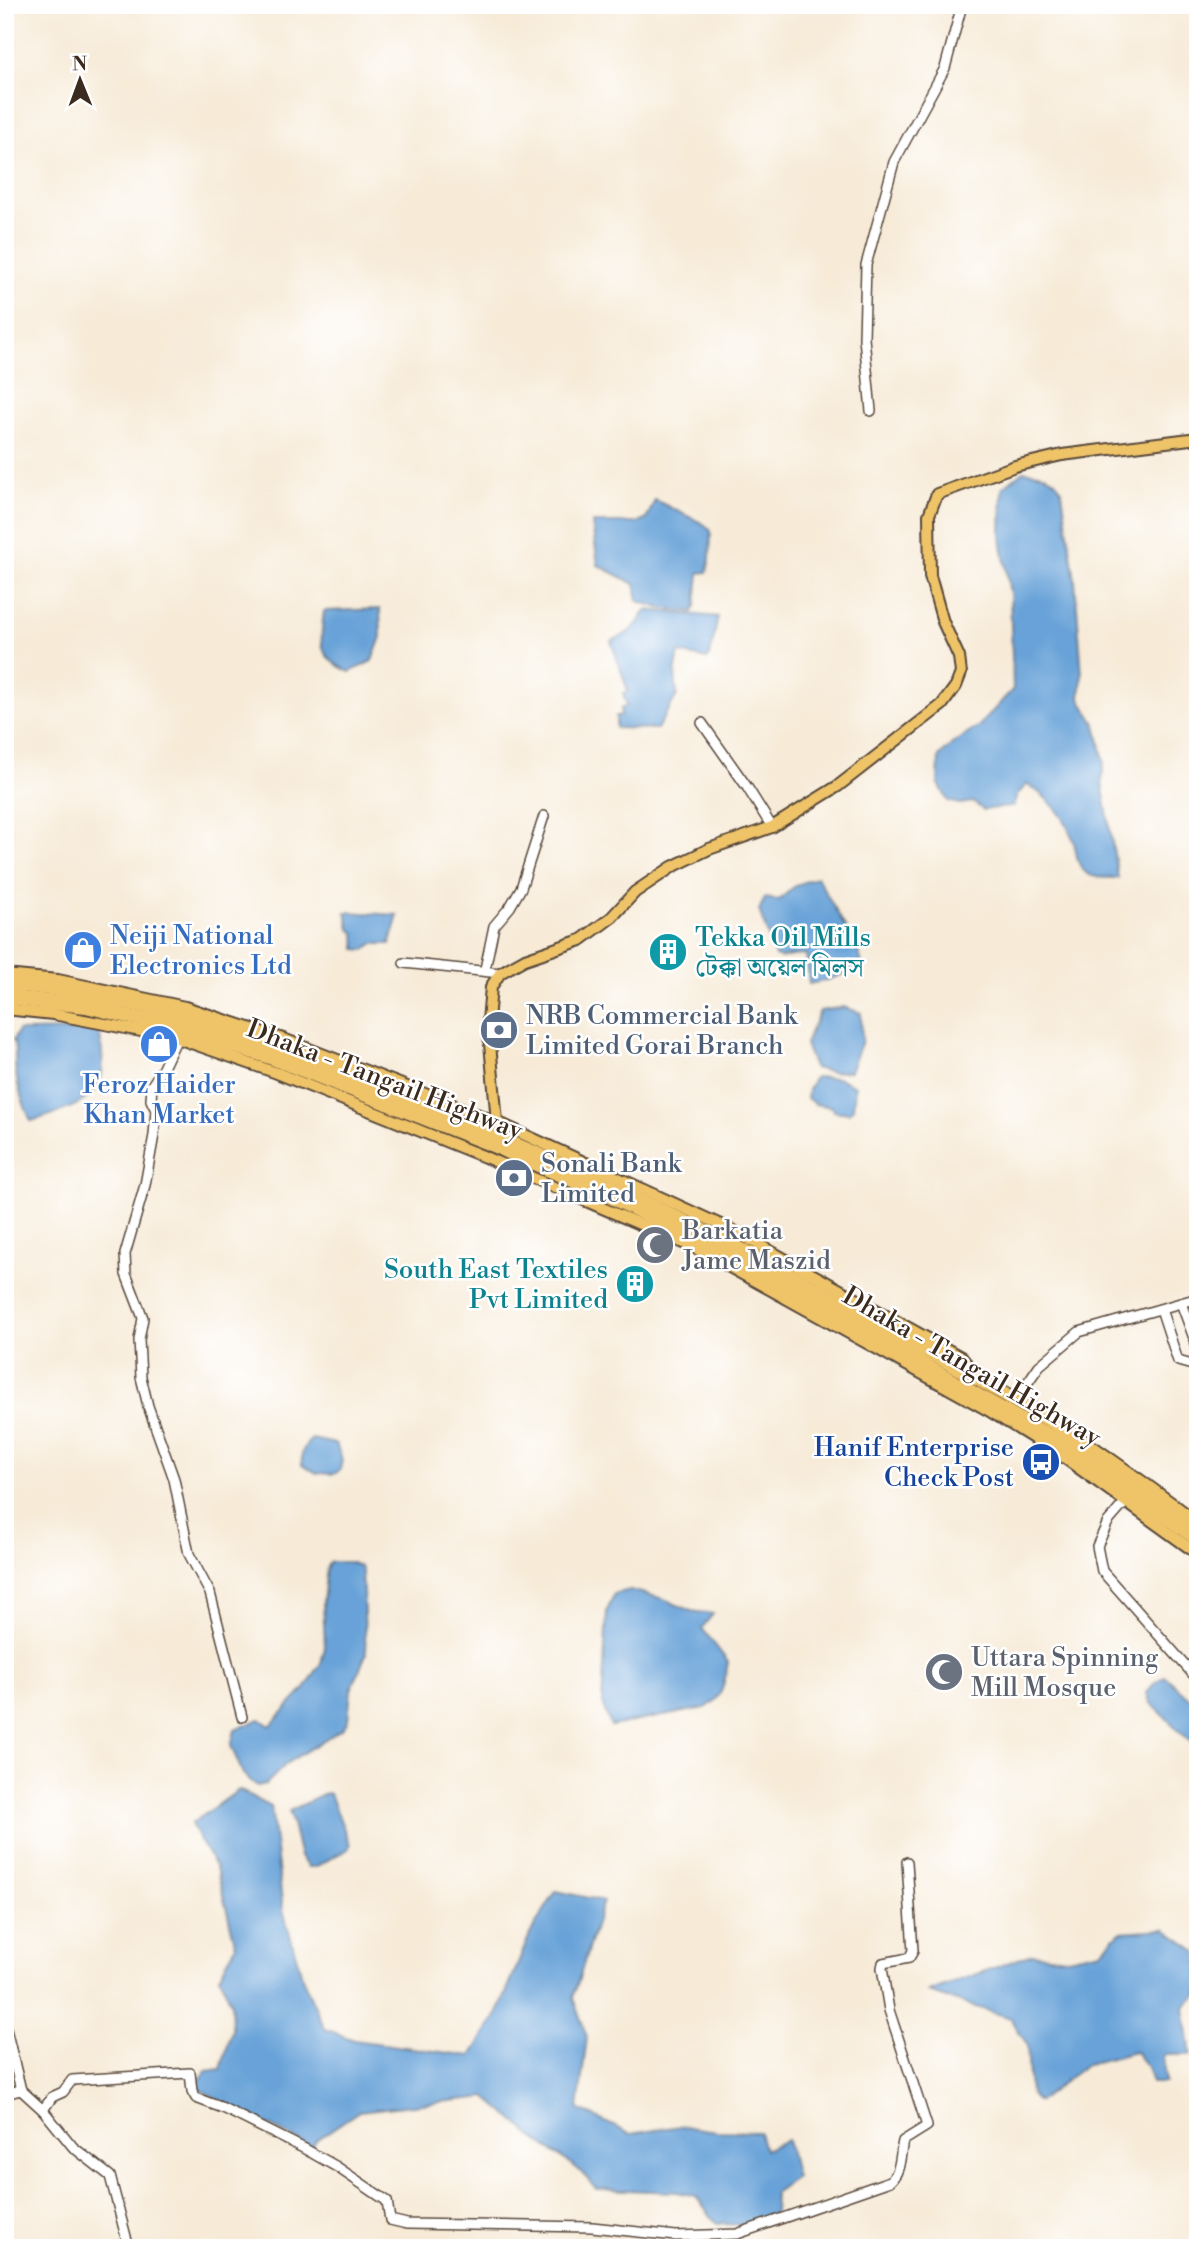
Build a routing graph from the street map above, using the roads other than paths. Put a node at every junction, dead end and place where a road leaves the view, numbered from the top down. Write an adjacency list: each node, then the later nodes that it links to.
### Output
1 (962, 5): 2 (street)
2 (871, 411)
3 (1198, 438): 6 (main road)
4 (702, 723): 6 (street)
5 (544, 816): 8 (street)
6 (772, 827): 9 (main road)
7 (404, 962): 8 (street)
8 (485, 969): 9 (street)
9 (500, 972): 15 (main road)
10 (5, 975): 15 (main road)
11 (5, 984): 21 (highway, Dhaka - Tangail Highway)
12 (5, 997): 22 (highway, Dhaka - Tangail Highway)
13 (5, 1009): 14 (main road)
14 (177, 1038): 22 (main road); 29 (street)
15 (497, 1122): 21 (main road)
16 (1198, 1298): 17 (street)
17 (1181, 1303): 18 (street); 19 (street)
18 (1161, 1309): 20 (street); 23 (street)
19 (1198, 1349)
20 (1198, 1361)
21 (981, 1381): 23 (highway, Dhaka - Tangail Highway)
22 (963, 1391): 24 (highway, Dhaka - Tangail Highway)
23 (1015, 1401): 25 (highway, Dhaka - Tangail Highway)
24 (1130, 1497): 26 (highway, Dhaka - Tangail Highway); 27 (main road); 28 (street)
25 (1198, 1525)
26 (1198, 1539)
27 (1198, 1554)
28 (1193, 1674)
29 (242, 1717)
30 (907, 1863): 34 (street)
31 (5, 2025): 32 (street)
32 (21, 2090): 33 (street); 34 (street)
33 (5, 2094)
34 (44, 2110): 35 (street)
35 (129, 2248)

